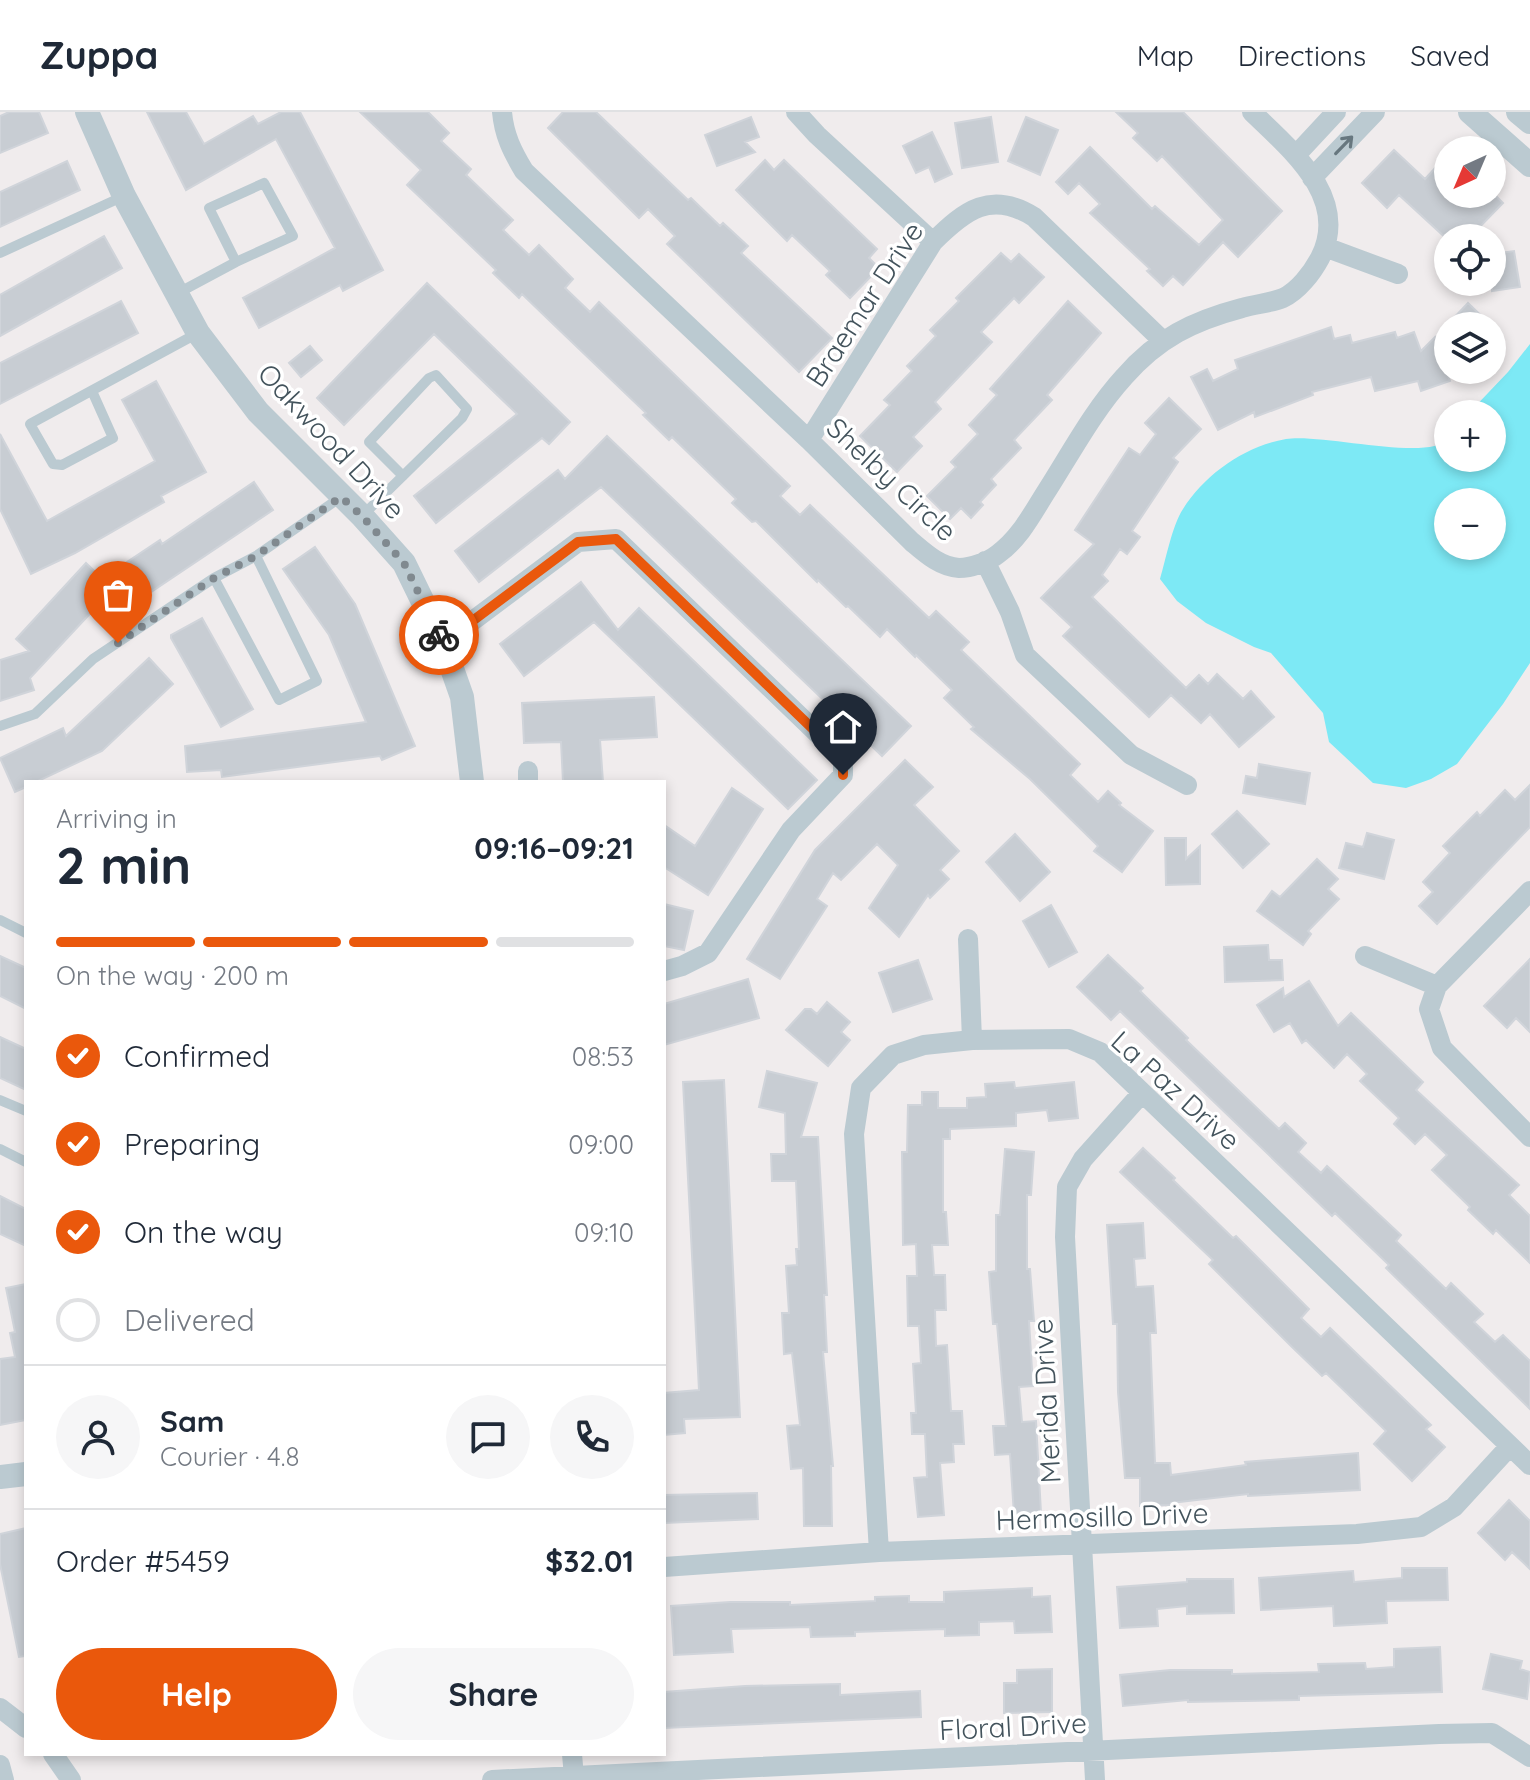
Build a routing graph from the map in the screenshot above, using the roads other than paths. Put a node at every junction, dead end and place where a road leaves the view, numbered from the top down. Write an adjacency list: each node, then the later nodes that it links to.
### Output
1 (87, 112): 13 (street, Oakwood Drive)
2 (502, 112): 23 (street, Shelby Circle)
3 (796, 112): 14 (street)
4 (1252, 112): 10 (street)
5 (1336, 112): 10 (street)
6 (1375, 112): 12 (street, one-way to 6)
7 (1470, 112): 11 (street)
8 (1518, 112): 9 (street)
9 (1530, 122)
10 (1296, 155): 12 (street)
11 (1530, 165)
12 (1312, 178): 15 (street)
13 (124, 196): 16 (lane); 19 (street, Oakwood Drive)
14 (933, 242): 21 (street, Braemar Drive); 23 (street, Braemar Drive)
15 (1325, 247): 18 (street); 21 (street, Shelby Circle)
16 (0, 253)
17 (236, 262): 17 (lane); 19 (lane)
18 (1398, 274)
19 (176, 294): 20 (street, Oakwood Drive)
20 (198, 333): 22 (lane); 25 (street, Oakwood Drive)
21 (1162, 340): 28 (street, Shelby Circle)
22 (92, 391): 22 (lane)
23 (809, 440): 28 (street, Shelby Circle)
24 (403, 476): 24 (lane); 26 (lane)
25 (341, 497): 26 (street, Oakwood Drive); 27 (lane)
26 (362, 516): 30 (street, Oakwood Drive)
27 (256, 556): 29 (lane); 29 (lane)
28 (985, 561): 33 (street)
29 (214, 578): 31 (lane)
30 (443, 643): 32 (street, Oakwood Drive); 39 (street)
31 (0, 726)
32 (472, 780)
33 (1187, 785)
34 (1530, 891): 40 (street)
35 (0, 920): 36 (lane)
36 (24, 932)
37 (968, 939): 41 (street)
38 (1365, 956): 40 (street)
39 (666, 970)
40 (1437, 986): 45 (street)
41 (972, 1040): 42 (street, La Paz Drive); 53 (street, La Paz Drive)
42 (1142, 1093): 48 (street, La Paz Drive); 52 (street, Merida Drive)
43 (0, 1100): 44 (lane)
44 (24, 1110)
45 (1530, 1137)
46 (0, 1149): 47 (lane)
47 (24, 1161)
48 (1510, 1446): 49 (street, La Paz Drive); 52 (street, Hermosillo Drive)
49 (1530, 1465)
50 (24, 1474): 51 (street)
51 (0, 1477)
52 (1082, 1545): 53 (street, Hermosillo Drive); 57 (street, Merida Drive)
53 (879, 1552): 54 (street, Hermosillo Drive)
54 (666, 1567)
55 (0, 1708): 56 (street)
56 (24, 1726)
57 (1093, 1750): 60 (street, Floral Drive); 62 (street, Floral Drive); 66 (street, Merida Drive)
58 (54, 1756): 64 (street)
59 (572, 1756): 62 (street)
60 (1530, 1757)
61 (0, 1765): 63 (street)
62 (574, 1777): 65 (street, Floral Drive)
63 (4, 1780)
64 (71, 1780)
65 (492, 1780)
66 (1095, 1780)

